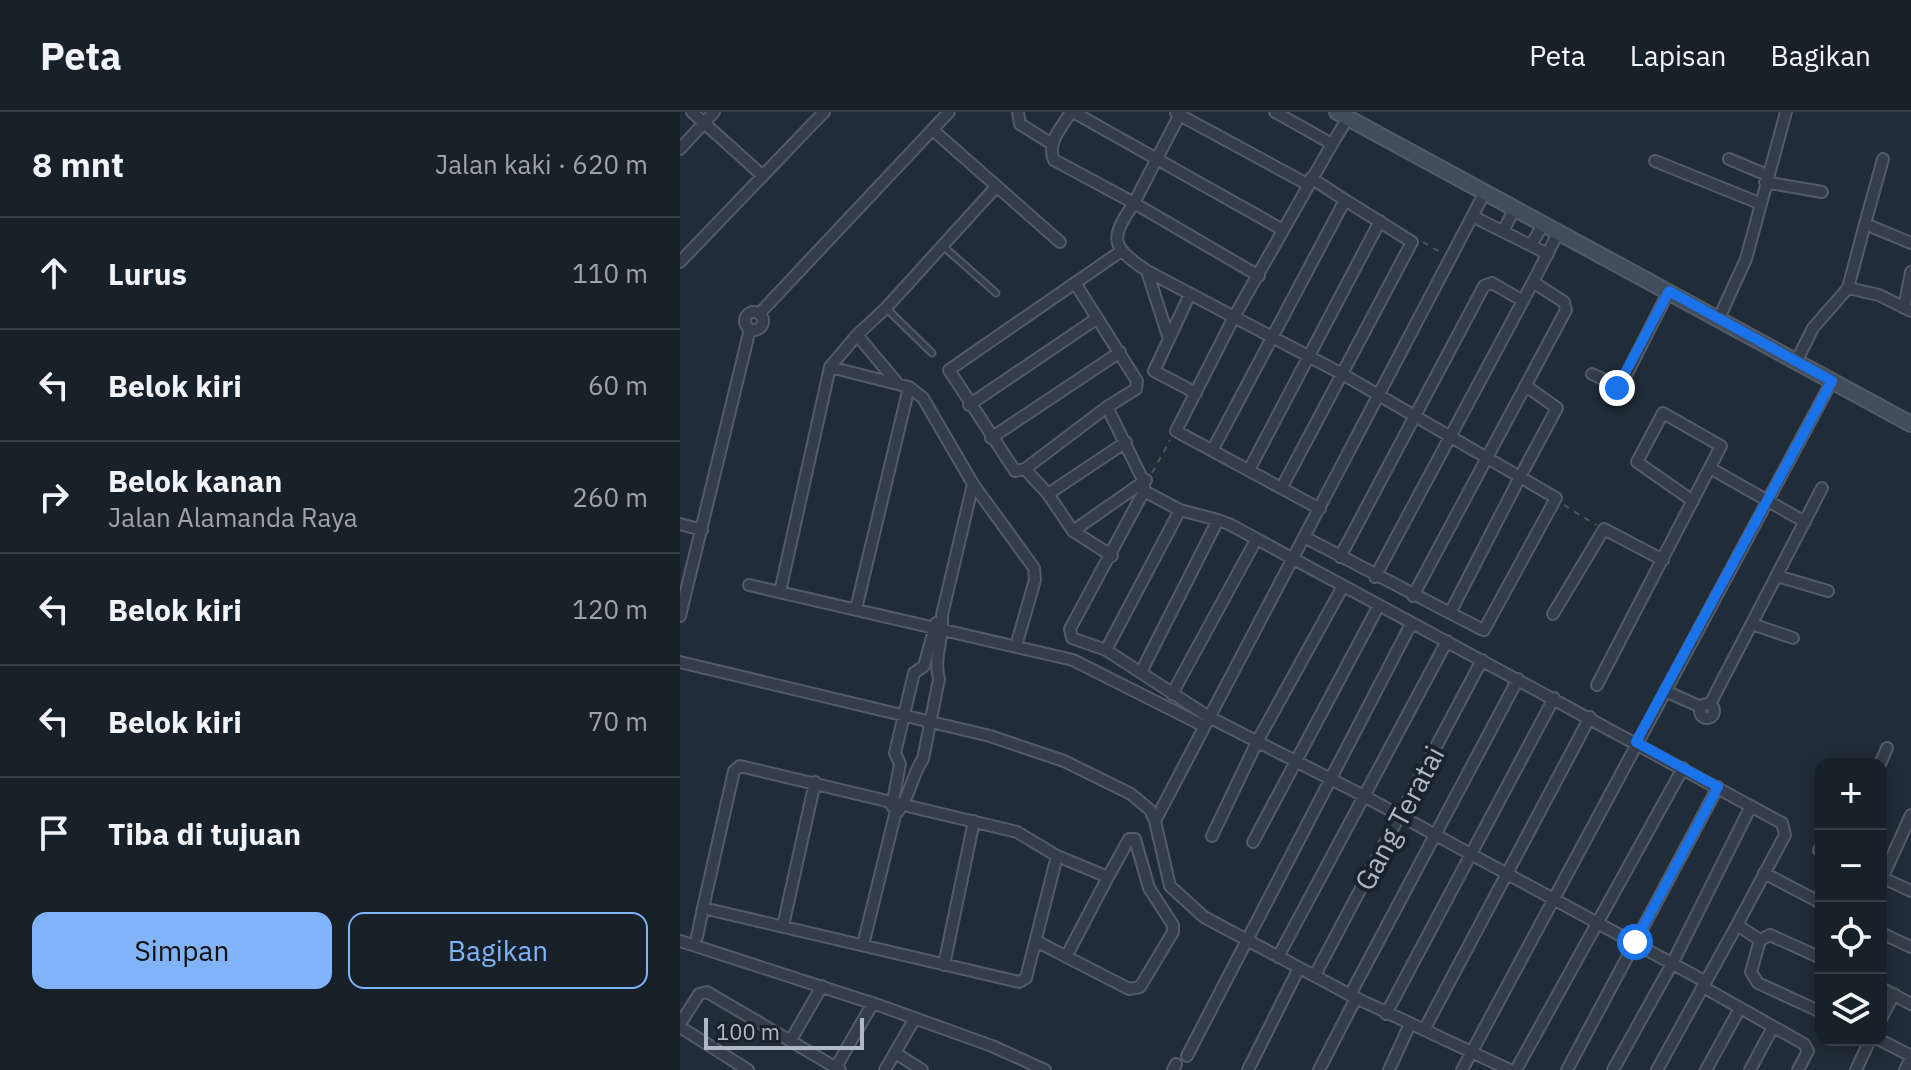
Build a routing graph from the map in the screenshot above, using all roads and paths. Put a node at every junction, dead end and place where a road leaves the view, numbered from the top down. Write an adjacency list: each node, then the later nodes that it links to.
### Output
1 (692, 112): 11 (street)
2 (714, 112): 11 (street)
3 (824, 112): 20 (street)
4 (949, 112): 12 (street)
5 (1018, 112): 13 (street)
6 (1072, 112): 13 (street); 16 (street)
7 (1275, 112): 14 (street)
8 (1786, 112): 21 (street)
9 (1178, 113): 16 (street); 22 (street)
10 (1342, 115): 14 (street); 24 (main road)
11 (703, 123): 15 (street); 20 (street)
12 (934, 131): 23 (street); 104 (street)
13 (1052, 144): 27 (street)
14 (1332, 144): 22 (street)
15 (680, 149)
16 (1156, 159): 27 (street); 34 (street)
17 (1729, 159): 21 (street)
18 (1883, 159): 33 (street)
19 (1655, 161): 28 (street)
20 (763, 176): 45 (street)
21 (1766, 178): 25 (street); 28 (street)
22 (1309, 181): 26 (street); 34 (street)
23 (996, 187): 37 (street); 40 (street)
24 (1485, 192): 29 (main road); 30 (street)
25 (1822, 192)
26 (1345, 200): 31 (street); 63 (street)
27 (1134, 203): 42 (street); 48 (street)
28 (1759, 203): 59 (street)
29 (1515, 208): 32 (main road); 35 (street)
30 (1474, 217): 35 (street); 44 (street)
31 (1380, 221): 38 (street); 66 (street)
32 (1544, 223): 36 (main road); 41 (street)
33 (1865, 224): 39 (street); 51 (street)
34 (1283, 230): 48 (street)
35 (1503, 231): 41 (street)
36 (1559, 231): 43 (street); 52 (main road)
37 (1060, 242)
38 (1412, 242): 44 (path); 70 (street)
39 (1911, 243)
40 (942, 245): 53 (lane); 56 (street)
41 (1531, 245): 43 (street)
42 (1118, 254): 46 (street); 50 (street)
43 (1548, 254): 49 (street)
44 (1450, 257): 75 (street)
45 (680, 262)
46 (1147, 271): 54 (street); 62 (street)
47 (1911, 272): 57 (street)
48 (1259, 276): 58 (street)
49 (1533, 282): 55 (street); 73 (street)
50 (1075, 283): 60 (street); 76 (street)
51 (1848, 288): 57 (street); 67 (street)
52 (1669, 291): 59 (main road); 69 (street)
53 (996, 293)
54 (1190, 294): 58 (street); 62 (street)
55 (1523, 301): 78 (street); 81 (street)
56 (886, 308): 61 (street); 65 (lane)
57 (1908, 310)
58 (1234, 317): 63 (street); 74 (street)
59 (1719, 318): 67 (main road)
60 (1096, 319): 64 (street); 76 (street)
61 (857, 335): 68 (street); 72 (street)
62 (1169, 339): 74 (street)
63 (1273, 339): 66 (street); 84 (street)
64 (1120, 352): 77 (street); 82 (street)
65 (932, 353)
66 (1309, 357): 70 (street); 88 (street)
67 (1797, 360): 71 (main road)
68 (830, 367): 72 (street); 117 (street)
69 (1592, 374)
70 (1344, 375): 75 (street); 92 (street)
71 (1832, 381): 79 (main road); 97 (street)
72 (903, 385): 91 (street); 120 (street)
73 (1526, 386): 85 (street); 89 (street)
74 (1196, 393): 80 (street)
75 (1379, 395): 78 (street); 98 (street)
76 (969, 405): 82 (street)
77 (1107, 407): 83 (street); 87 (street)
78 (1416, 416): 81 (street); 109 (street)
79 (1911, 424)
80 (1176, 431): 84 (street); 90 (path)
81 (1450, 435): 85 (street); 113 (street)
82 (991, 438): 87 (street)
83 (1126, 442): 90 (street); 94 (street)
84 (1213, 449): 88 (street)
85 (1485, 457): 89 (street); 118 (street)
86 (1710, 468): 96 (street); 96 (street); 97 (street)
87 (1025, 469): 94 (street)
88 (1249, 470): 92 (street)
89 (1520, 477): 95 (street); 121 (street)
90 (1146, 482): 99 (street); 105 (street); 108 (street)
91 (973, 484): 126 (street); 129 (street)
92 (1282, 487): 98 (street)
93 (1822, 488): 101 (street)
94 (1048, 494): 105 (street)
95 (1556, 498): 103 (path); 121 (street)
96 (1693, 501): 111 (street)
97 (1767, 501): 101 (street); 137 (street)
98 (1320, 509): 107 (street)
99 (1180, 510): 100 (street); 130 (street)
100 (1218, 520): 106 (street); 134 (street)
101 (1805, 522): 112 (street)
102 (680, 524): 104 (street)
103 (1604, 529): 111 (street); 122 (street)
104 (702, 530): 123 (street)
105 (1073, 531): 108 (street)
106 (1256, 540): 110 (street); 138 (street)
107 (1304, 541): 109 (street); 110 (street)
108 (1112, 556): 130 (street)
109 (1340, 557): 113 (street)
110 (1295, 559): 115 (street); 143 (street)
111 (1663, 560): 136 (street)
112 (1777, 576): 116 (street); 125 (street)
113 (1375, 577): 118 (street)
114 (749, 585): 117 (street)
115 (1342, 588): 119 (street); 145 (street)
116 (1828, 591)
117 (780, 592): 120 (street)
118 (1413, 596): 121 (street)
119 (1378, 607): 124 (street); 148 (street)
120 (856, 609): 126 (street)
121 (1450, 613)
122 (1553, 614)
123 (680, 616)
124 (1411, 624): 128 (street); 152 (street)
125 (1752, 624): 127 (street); 137 (street)
126 (938, 629): 129 (street); 133 (street)
127 (1793, 638)
128 (1447, 641): 131 (street); 155 (street)
129 (1016, 646): 143 (street)
130 (1106, 650): 134 (street)
131 (1482, 660): 135 (street); 161 (street, Gang Teratai)
132 (680, 662): 140 (street)
133 (929, 668): 140 (street); 142 (street)
134 (1141, 672): 138 (street)
135 (1518, 679): 139 (street); 165 (street)
136 (1597, 685)
137 (1665, 691): 144 (street)
138 (1172, 694): 143 (street)
139 (1554, 698): 141 (street); 168 (street)
140 (905, 714): 142 (street); 149 (street)
141 (1590, 717): 144 (street); 171 (street)
142 (931, 721): 150 (street); 163 (street)
143 (1206, 721): 145 (street); 163 (street)
144 (1639, 738): 151 (street); 176 (street)
145 (1258, 740): 148 (street); 164 (street)
146 (1887, 748): 147 (street)
147 (1883, 758)
148 (1296, 761): 152 (street); 167 (street)
149 (900, 764): 150 (street); 156 (street)
150 (914, 768): 157 (street)
151 (1683, 768): 154 (street); 179 (street)
152 (1330, 779): 155 (street); 184 (street)
153 (815, 782): 156 (street); 178 (street); 181 (street)
154 (1718, 787): 158 (street); 188 (street)
155 (1364, 796): 161 (street); 193 (street)
156 (890, 801): 157 (street); 159 (street)
157 (905, 804): 159 (street); 162 (street)
158 (1751, 806): 172 (street); 194 (street)
159 (895, 815): 189 (street)
160 (1911, 815): 166 (street)
161 (1401, 816): 165 (street); 197 (street, Gang Teratai)
162 (974, 821): 169 (street); 195 (street)
163 (1155, 821): 184 (street)
164 (1212, 836)
165 (1438, 836): 168 (street); 202 (street)
166 (1907, 836): 170 (street)
167 (1253, 842)
168 (1472, 854): 171 (street); 208 (street)
169 (1057, 856): 173 (street); 187 (street)
170 (1887, 870)
171 (1507, 873): 176 (street); 213 (street)
172 (1764, 873): 177 (street); 180 (street)
173 (1108, 877): 192 (street); 192 (street)
174 (1887, 881): 175 (street)
175 (1911, 891)
176 (1553, 898): 179 (street); 217 (street)
177 (1819, 902)
178 (703, 908): 181 (street); 183 (street)
179 (1599, 923): 188 (street); 230 (street)
180 (1737, 925): 185 (street); 198 (street)
181 (783, 926): 189 (street)
182 (1887, 936): 190 (street)
183 (697, 937)
184 (1244, 940): 193 (street); 219 (street)
185 (1760, 940): 191 (street); 206 (street)
186 (680, 941): 199 (street)
187 (1036, 941): 192 (street); 195 (street)
188 (1635, 942): 194 (street); 231 (street)
189 (863, 945): 195 (street)
190 (1911, 947)
191 (1815, 955)
192 (1066, 957)
193 (1278, 957): 196 (street)
194 (1673, 962): 198 (street); 232 (street)
195 (944, 965)
196 (1299, 968): 197 (street); 226 (street)
197 (1315, 975): 202 (street)
198 (1704, 985): 207 (street); 233 (street)
199 (822, 986): 203 (street); 214 (street)
200 (1887, 991): 201 (street)
201 (1894, 994): 204 (street); 205 (street)
202 (1353, 997): 208 (street); 227 (street)
203 (873, 1003): 209 (street); 221 (street)
204 (1911, 1004)
205 (1887, 1007)
206 (1815, 1009)
207 (1739, 1010): 212 (street); 234 (street)
208 (1386, 1014): 210 (street)
209 (915, 1018): 218 (street); 225 (street)
210 (1410, 1024): 213 (street); 228 (street)
211 (680, 1026): 214 (street); 222 (street)
212 (1773, 1027): 235 (street); 236 (street)
213 (1424, 1030): 217 (street)
214 (791, 1040): 221 (street)
215 (1887, 1044): 220 (street)
216 (1867, 1046): 237 (street)
217 (1471, 1052): 229 (street); 230 (street)
218 (897, 1054): 223 (street); 224 (street)
219 (1187, 1056)
220 (1911, 1057): 238 (street)
221 (838, 1069)
222 (748, 1070)
223 (885, 1070)
224 (922, 1070)
225 (1045, 1070)
226 (1248, 1070)
227 (1319, 1070)
228 (1389, 1070)
229 (1462, 1070)
230 (1513, 1070)
231 (1567, 1070)
232 (1613, 1070)
233 (1657, 1070)
234 (1706, 1070)
235 (1750, 1070)
236 (1798, 1070)
237 (1856, 1070)
238 (1905, 1070)

